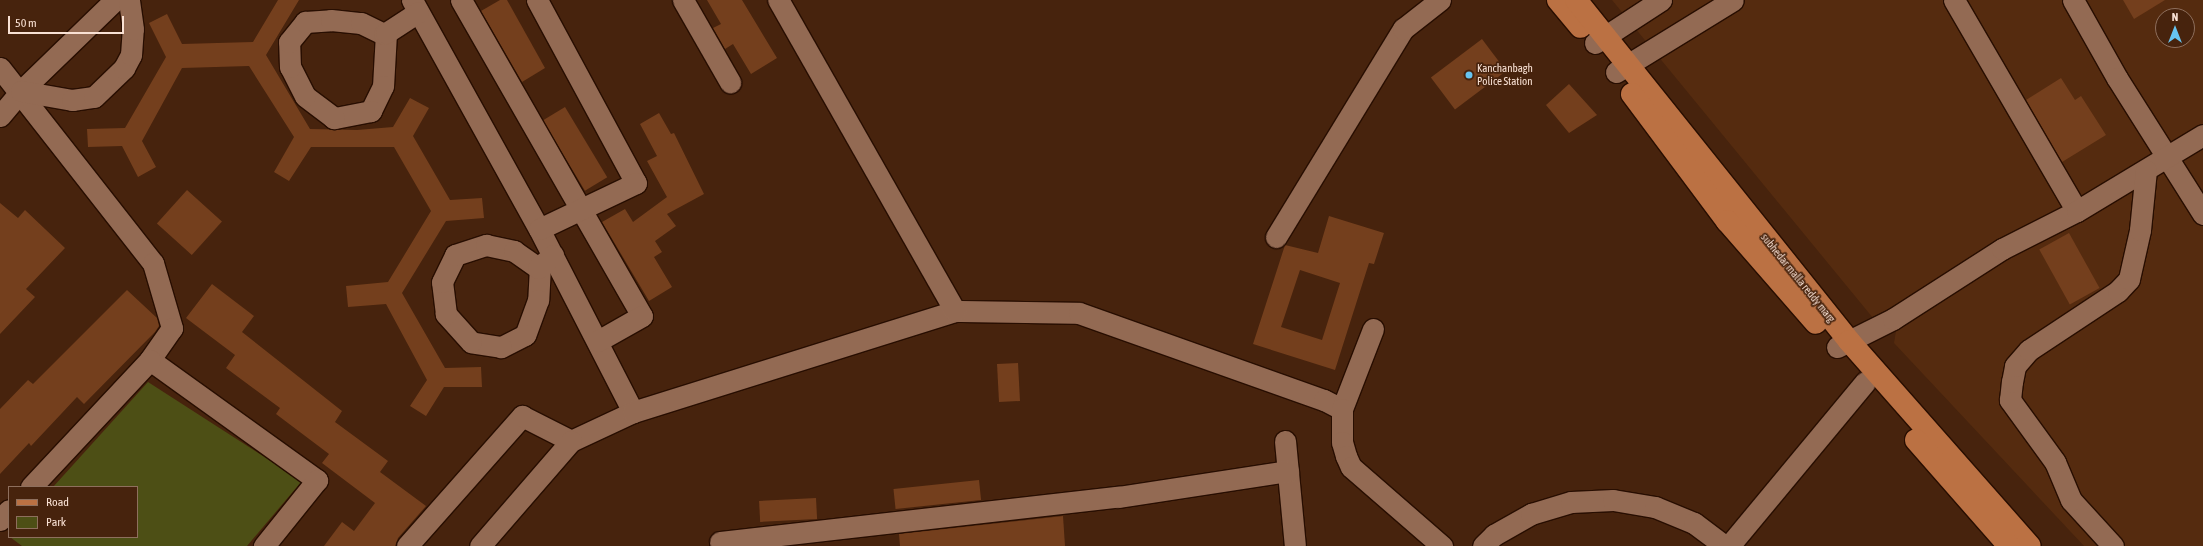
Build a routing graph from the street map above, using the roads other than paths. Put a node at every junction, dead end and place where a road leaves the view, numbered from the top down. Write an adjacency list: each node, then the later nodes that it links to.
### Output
1 (115, 0): 20 (lane)
2 (129, 0): 20 (lane)
3 (537, 0): 25 (lane)
4 (684, 0): 19 (lane)
5 (778, 0): 31 (lane)
6 (1440, 0): 29 (lane)
7 (1558, 0): 16 (main road, subhedar malla reddy marg)
8 (1576, 0): 16 (main road, subhedar malla reddy marg)
9 (1661, 0): 16 (lane)
10 (1733, 0): 18 (lane)
11 (1954, 0): 26 (lane)
12 (2073, 0): 23 (lane)
13 (468, 2): 25 (lane)
14 (415, 6): 15 (lane); 28 (lane)
15 (386, 33): 15 (lane)
16 (1600, 39): 18 (main road, subhedar malla reddy marg)
17 (0, 68): 20 (lane)
18 (1621, 68): 34 (main road, subhedar malla reddy marg)
19 (730, 82)
20 (20, 91): 21 (lane); 35 (lane)
21 (0, 116)
22 (2203, 135): 23 (lane)
23 (2167, 157): 24 (lane); 27 (lane)
24 (2146, 170): 26 (lane); 56 (lane)
25 (580, 210): 28 (lane); 33 (lane)
26 (2077, 211): 34 (lane)
27 (2203, 214)
28 (539, 230): 30 (lane)
29 (1276, 237)
30 (546, 260): 30 (lane); 33 (lane)
31 (954, 312): 37 (lane); 38 (lane)
32 (1373, 329): 37 (lane)
33 (598, 341): 38 (lane)
34 (1843, 344): 36 (main road, subhedar malla reddy marg); 55 (main road, subhedar malla reddy marg)
35 (150, 360): 42 (lane); 46 (lane)
36 (1865, 382): 53 (lane); 54 (main road, subhedar malla reddy marg)
37 (1342, 409): 50 (lane)
38 (633, 412): 39 (lane)
39 (571, 441): 47 (lane); 48 (lane)
40 (1285, 441): 41 (lane)
41 (1288, 471): 45 (lane); 49 (lane)
42 (32, 486)
43 (8, 511): 44 (lane)
44 (0, 520)
45 (720, 542)
46 (264, 546)
47 (407, 546)
48 (480, 546)
49 (1295, 546)
50 (1442, 546)
51 (1483, 546): 52 (lane)
52 (1725, 546)
53 (1730, 546)
54 (2008, 546)
55 (2030, 546)
56 (2113, 546)

